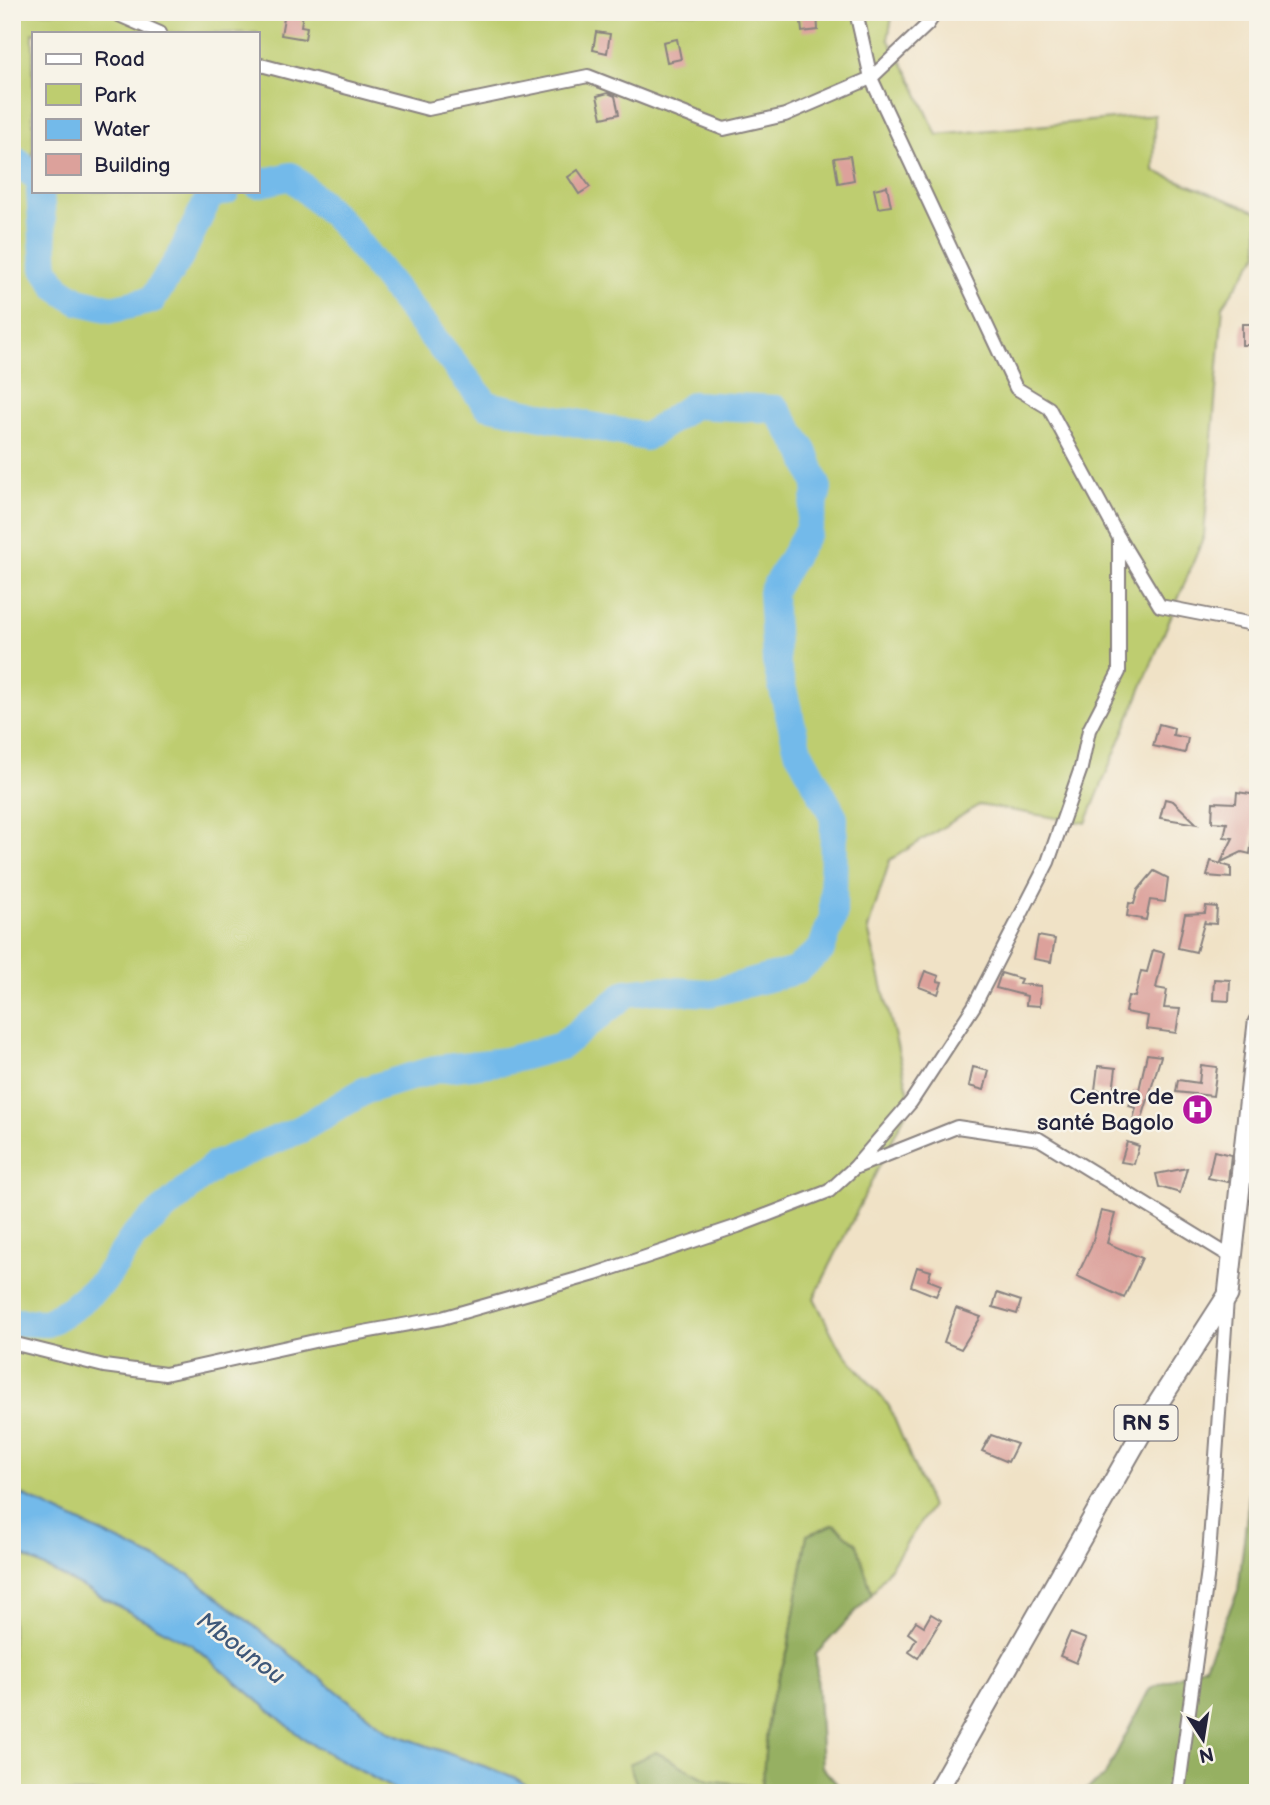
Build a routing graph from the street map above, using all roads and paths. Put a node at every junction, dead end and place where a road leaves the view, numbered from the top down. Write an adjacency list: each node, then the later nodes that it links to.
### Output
1 (112, 12): 4 (street)
2 (856, 12): 6 (street)
3 (936, 12): 6 (street)
4 (158, 32)
5 (259, 65): 6 (street)
6 (872, 78): 7 (street)
7 (1119, 538): 8 (street); 11 (street)
8 (1258, 625)
9 (1258, 1023): 10 (main road, RN 5)
10 (1252, 1134): 12 (main road, RN 5)
11 (854, 1168): 12 (street); 14 (street)
12 (1233, 1258): 13 (main road, RN 5)
13 (1228, 1295): 15 (main road, RN 5); 16 (street)
14 (12, 1343)
15 (936, 1793)
16 (1178, 1793)

